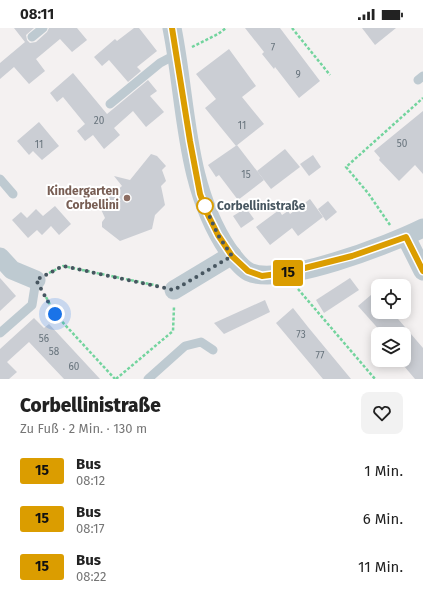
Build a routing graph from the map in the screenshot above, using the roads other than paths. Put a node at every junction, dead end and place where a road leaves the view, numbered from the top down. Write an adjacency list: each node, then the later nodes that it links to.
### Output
1 (42, 28): 3 (lane)
2 (172, 28): 4 (street)
3 (32, 37)
4 (177, 54): 5 (lane); 10 (street)
5 (110, 104)
6 (0, 179): 7 (lane)
7 (13, 194)
8 (423, 228): 9 (street)
9 (401, 238): 10 (street); 12 (street)
10 (232, 256): 14 (street)
11 (0, 257): 13 (street)
12 (423, 271)
13 (36, 280): 15 (lane)
14 (174, 290)
15 (0, 333)
16 (214, 350): 17 (lane)
17 (148, 379)

